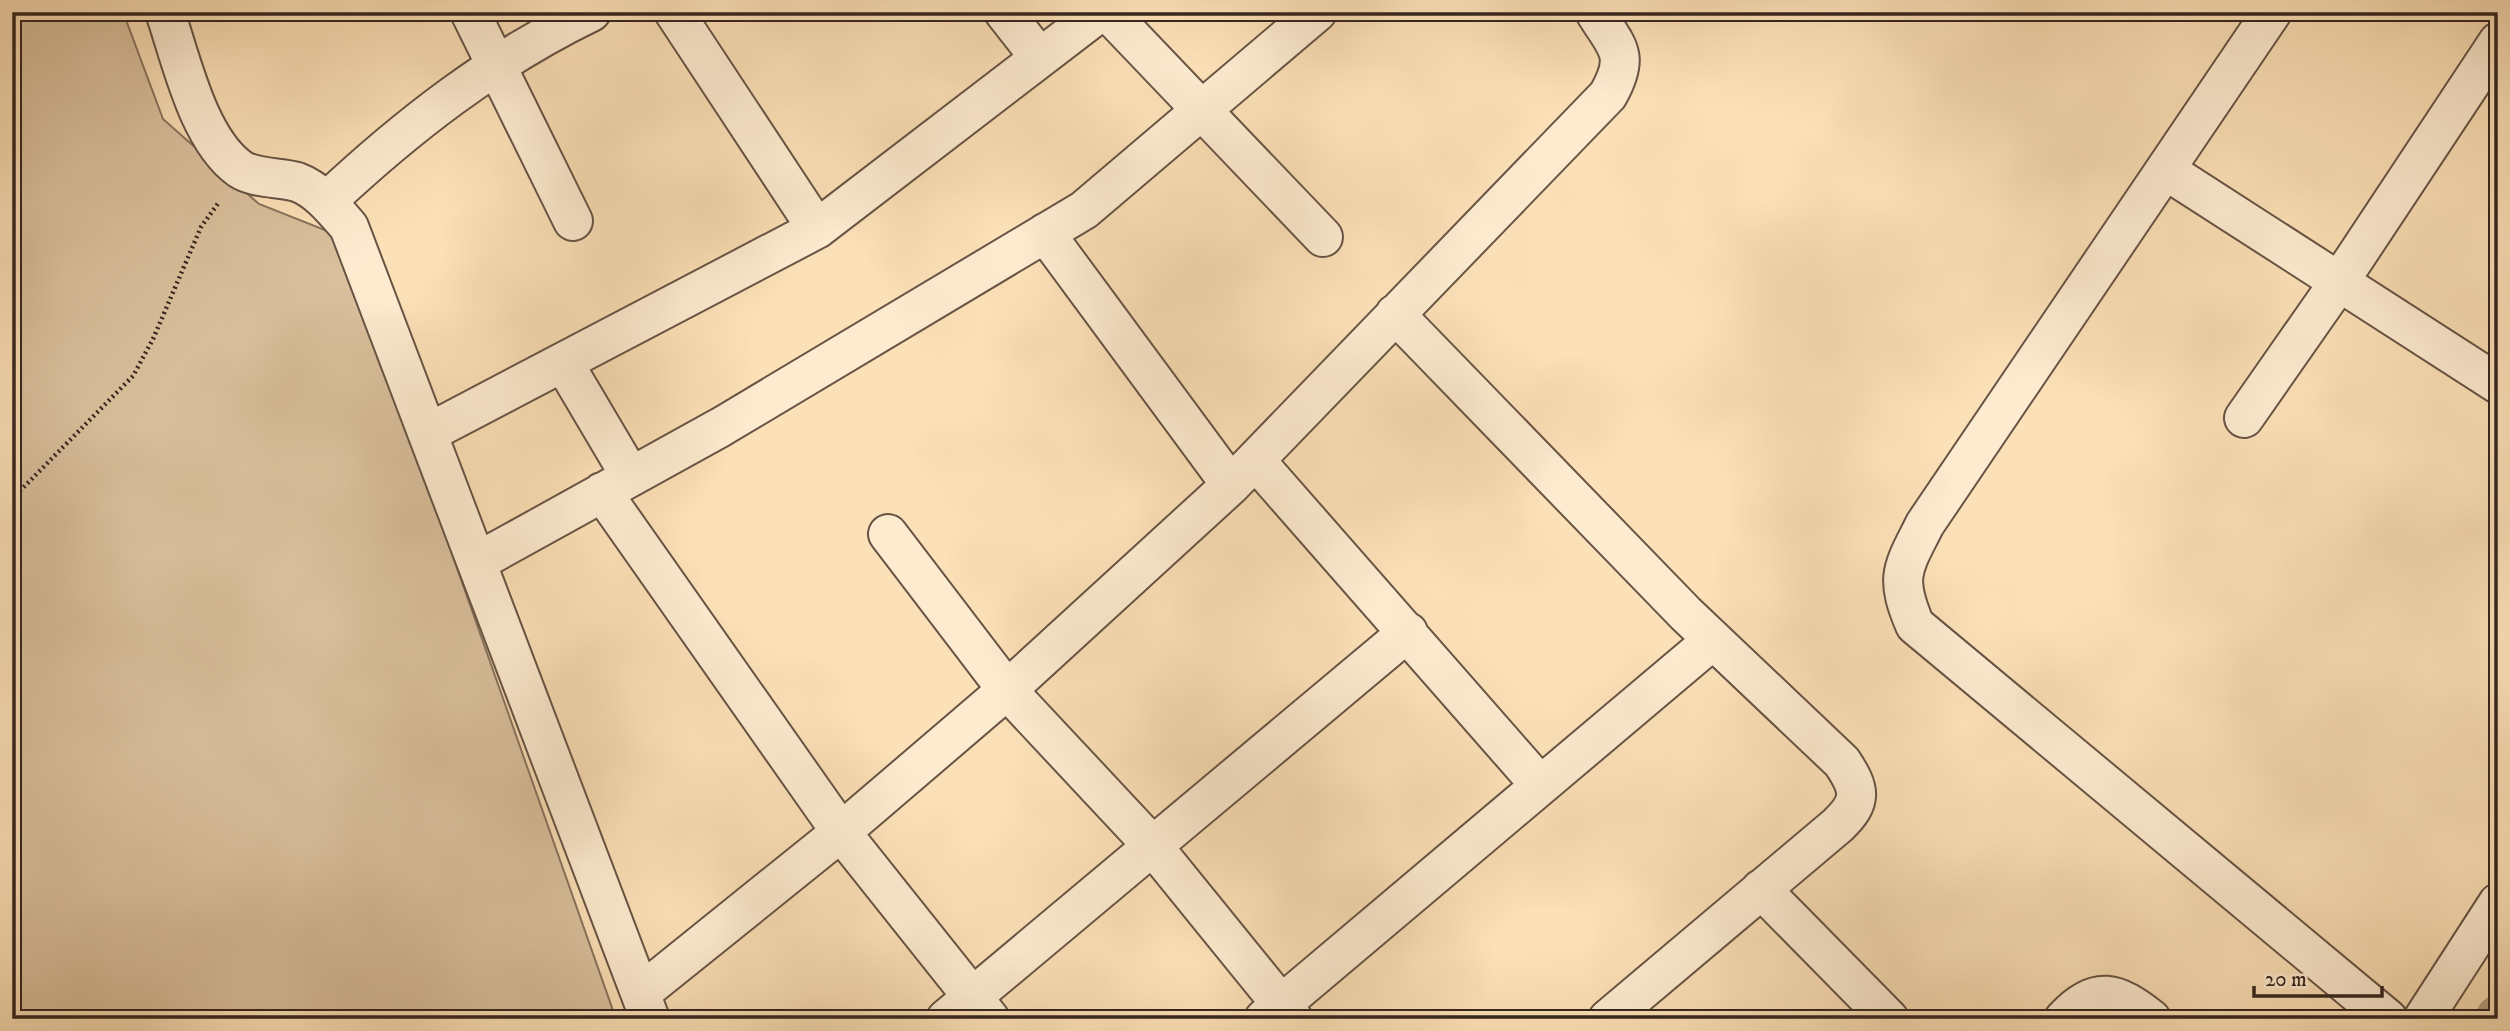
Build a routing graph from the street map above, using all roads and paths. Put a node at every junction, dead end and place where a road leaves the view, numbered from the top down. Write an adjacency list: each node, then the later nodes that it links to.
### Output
1 (164, 12): 15 (street)
2 (470, 12): 13 (street)
3 (591, 12): 13 (street)
4 (674, 12): 19 (street)
5 (1004, 12): 12 (street)
6 (1100, 12): 12 (street)
7 (1108, 12): 14 (street)
8 (1318, 12): 14 (street)
9 (1595, 12): 23 (street)
10 (2272, 12): 16 (street)
11 (2498, 43): 22 (street)
12 (1040, 58): 19 (street)
13 (498, 63): 17 (street); 18 (street)
14 (1200, 111): 20 (street); 21 (street)
15 (242, 170): 17 (street); 30 (path)
16 (2167, 171): 22 (street); 48 (street)
17 (327, 201): 27 (street)
18 (573, 221)
19 (817, 229): 24 (street)
20 (1045, 233): 28 (street); 29 (street)
21 (1323, 237)
22 (2339, 282): 25 (street); 26 (street)
23 (1395, 314): 28 (street); 34 (street)
24 (563, 362): 27 (street); 29 (street)
25 (2498, 384)
26 (2244, 418)
27 (428, 433): 32 (street)
28 (1243, 472): 33 (street); 35 (street)
29 (617, 484): 32 (street); 37 (street)
30 (12, 499)
31 (888, 534): 35 (street)
32 (477, 562): 41 (street)
33 (1408, 632): 36 (street); 38 (street)
34 (1713, 640): 36 (street); 39 (street)
35 (1007, 690): 37 (street); 38 (street)
36 (1540, 785): 44 (street)
37 (841, 832): 41 (street); 42 (street)
38 (1151, 844): 42 (street); 44 (street)
39 (1761, 889): 43 (street); 45 (street)
40 (2498, 903): 49 (street)
41 (646, 1006)
42 (969, 1012)
43 (1872, 1013)
44 (1279, 1014)
45 (1608, 1019)
46 (2064, 1019): 47 (street)
47 (2151, 1019)
48 (2388, 1019)
49 (2423, 1019)

